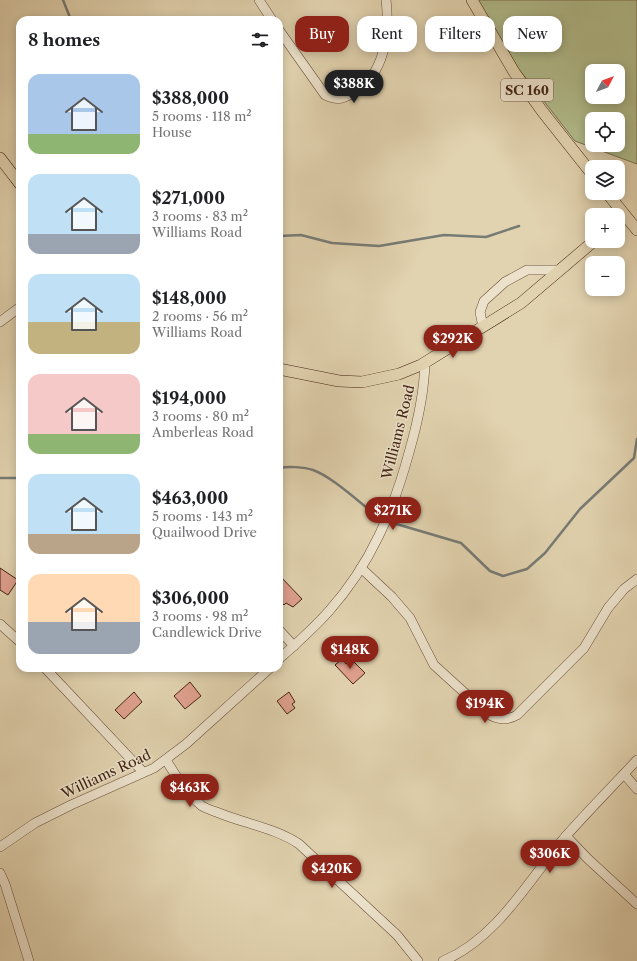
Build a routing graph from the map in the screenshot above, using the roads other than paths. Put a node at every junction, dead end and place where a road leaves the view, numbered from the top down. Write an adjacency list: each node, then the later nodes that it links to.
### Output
1 (259, 0): 4 (street)
2 (386, 0): 5 (street)
3 (472, 0): 7 (main road, SC 160)
4 (269, 16)
5 (283, 36)
6 (0, 158): 8 (main road)
7 (585, 165)
8 (16, 179)
9 (625, 220): 10 (main road)
10 (637, 230)
11 (586, 248): 12 (main road)
12 (559, 270): 15 (main road); 15 (street)
13 (16, 310): 14 (street)
14 (0, 322)
15 (483, 328): 16 (main road)
16 (425, 363): 17 (main road); 18 (street, Williams Road)
17 (283, 370)
18 (361, 568): 19 (street); 23 (street, Williams Road)
19 (637, 579)
20 (0, 624): 22 (street)
21 (283, 634): 23 (street)
22 (16, 638)
23 (294, 646): 24 (street, Williams Road)
24 (283, 656)
25 (49, 672): 29 (street)
26 (266, 672): 27 (street, Williams Road)
27 (166, 760): 29 (street, Williams Road); 37 (street)
28 (637, 760): 30 (street)
29 (144, 772): 33 (street, Williams Road)
30 (624, 774): 31 (street); 32 (street)
31 (637, 790)
32 (566, 836): 35 (street); 38 (street)
33 (0, 847)
34 (0, 873): 36 (street)
35 (637, 904)
36 (29, 961)
37 (418, 961)
38 (443, 961)

